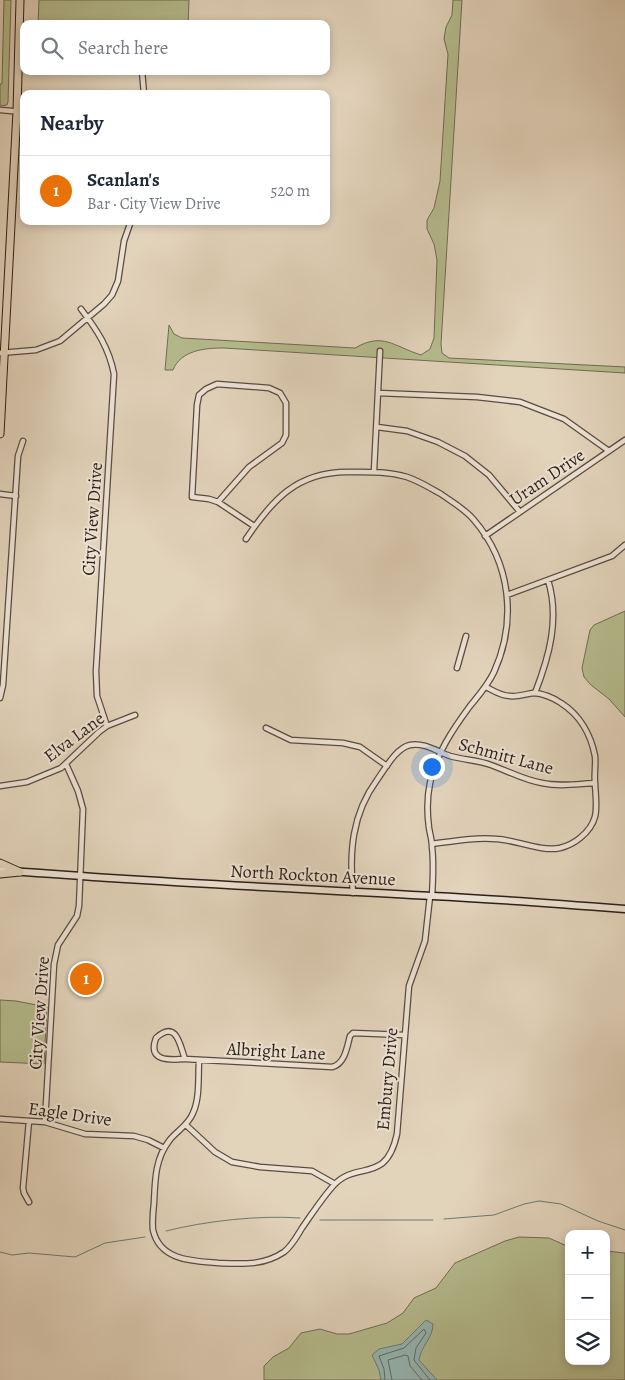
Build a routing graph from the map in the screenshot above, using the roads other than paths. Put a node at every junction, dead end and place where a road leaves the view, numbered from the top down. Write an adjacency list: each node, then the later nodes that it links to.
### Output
1 (20, 0): 5 (main road)
2 (142, 75): 3 (street)
3 (144, 90)
4 (0, 110): 5 (street)
5 (20, 112): 10 (main road)
6 (130, 225): 8 (street)
7 (80, 309): 8 (street, City View Drive)
8 (88, 318): 10 (street); 34 (street, City View Drive)
9 (380, 351): 11 (street)
10 (2, 353): 13 (main road)
11 (378, 393): 12 (street); 16 (street)
12 (377, 427): 17 (street); 21 (street)
13 (0, 434)
14 (625, 440): 16 (street, Uram Drive)
15 (23, 441): 19 (street)
16 (609, 451): 21 (street, Uram Drive)
17 (374, 471): 22 (street, Embury Drive); 23 (street, Embury Drive)
18 (0, 494): 19 (street)
19 (16, 496): 32 (street)
20 (218, 502): 20 (street); 22 (street)
21 (520, 512): 23 (street, Uram Drive)
22 (254, 526): 24 (street, Embury Drive)
23 (485, 536): 27 (street, Embury Drive)
24 (246, 539)
25 (625, 545): 26 (street)
26 (548, 580): 27 (street); 31 (street)
27 (507, 595): 30 (street, Embury Drive)
28 (466, 636): 29 (street)
29 (457, 668)
30 (486, 687): 31 (street); 36 (street, Embury Drive)
31 (535, 693): 39 (street)
32 (0, 698)
33 (135, 715): 34 (street, Elva Lane)
34 (107, 726): 37 (street, Elva Lane)
35 (266, 728): 38 (street)
36 (441, 751): 38 (street, Schmitt Lane); 39 (street, Schmitt Lane); 41 (street, Embury Drive)
37 (66, 764): 40 (street, Elva Lane); 45 (street, City View Drive)
38 (387, 766): 46 (street)
39 (595, 783): 41 (street)
40 (0, 786)
41 (432, 844): 47 (street, Embury Drive)
42 (0, 863): 44 (main road)
43 (0, 872): 44 (main road)
44 (20, 872): 45 (street, North Rockton Avenue)
45 (79, 876): 46 (street, North Rockton Avenue); 54 (street, City View Drive)
46 (353, 893): 47 (street, North Rockton Avenue)
47 (431, 896): 48 (street, North Rockton Avenue); 49 (street, Embury Drive)
48 (625, 909)
49 (404, 1035): 51 (street, Albright Lane); 57 (street, Embury Drive)
50 (185, 1059): 50 (street, Albright Lane); 51 (street, Albright Lane)
51 (199, 1061): 55 (street)
52 (0, 1119): 53 (street, Eagle Drive)
53 (29, 1121): 54 (street, Eagle Drive); 58 (street)
54 (45, 1122): 56 (street, Eagle Drive)
55 (186, 1126): 56 (street); 57 (street)
56 (164, 1148): 57 (street, Embury Drive)
57 (335, 1184)
58 (29, 1202)

